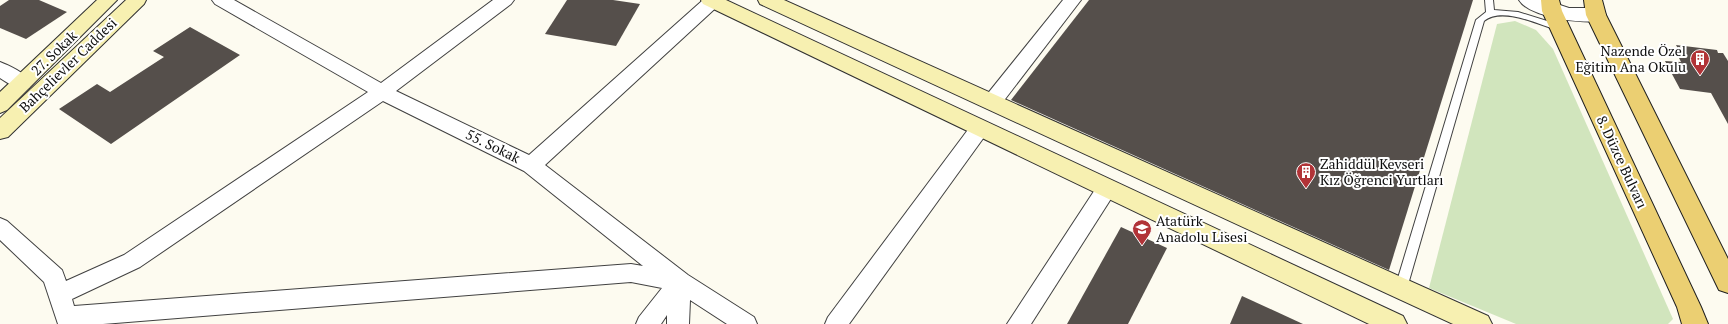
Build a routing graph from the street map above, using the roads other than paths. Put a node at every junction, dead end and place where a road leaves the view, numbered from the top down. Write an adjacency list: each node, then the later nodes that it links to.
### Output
1 (108, 0): 14 (main road, 27. Sokak)
2 (137, 0): 19 (main road, Bahçelievler Caddesi)
3 (221, 0): 15 (street, 55. Sokak)
4 (505, 0): 15 (street)
5 (712, 0): 18 (main road); 20 (street)
6 (767, 0): 16 (main road)
7 (1072, 0): 16 (street)
8 (1489, 0): 11 (lane)
9 (1528, 0): 12 (street)
10 (1595, 7): 12 (street); 23 (main road)
11 (1490, 13): 12 (lane); 26 (lane)
12 (1554, 13): 36 (main road, 8. Düzce Bulvarı)
13 (0, 69): 14 (street)
14 (22, 83): 17 (main road, 27. Sokak)
15 (382, 92): 20 (street, 55. Sokak); 27 (street)
16 (992, 102): 26 (main road)
17 (0, 105)
18 (980, 128): 21 (main road); 32 (street)
19 (0, 131)
20 (531, 165): 24 (street, 55. Sokak)
21 (1107, 188): 33 (street); 34 (main road)
22 (0, 227): 27 (street)
23 (1723, 262): 25 (main road)
24 (680, 282): 28 (street); 29 (street); 30 (street); 31 (street, 55. Sokak)
25 (1728, 283)
26 (1401, 288): 35 (main road)
27 (60, 294): 28 (street)
28 (65, 321)
29 (647, 324)
30 (678, 324)
31 (746, 324)
32 (836, 324)
33 (1018, 324)
34 (1394, 324)
35 (1480, 324)
36 (1695, 324)

